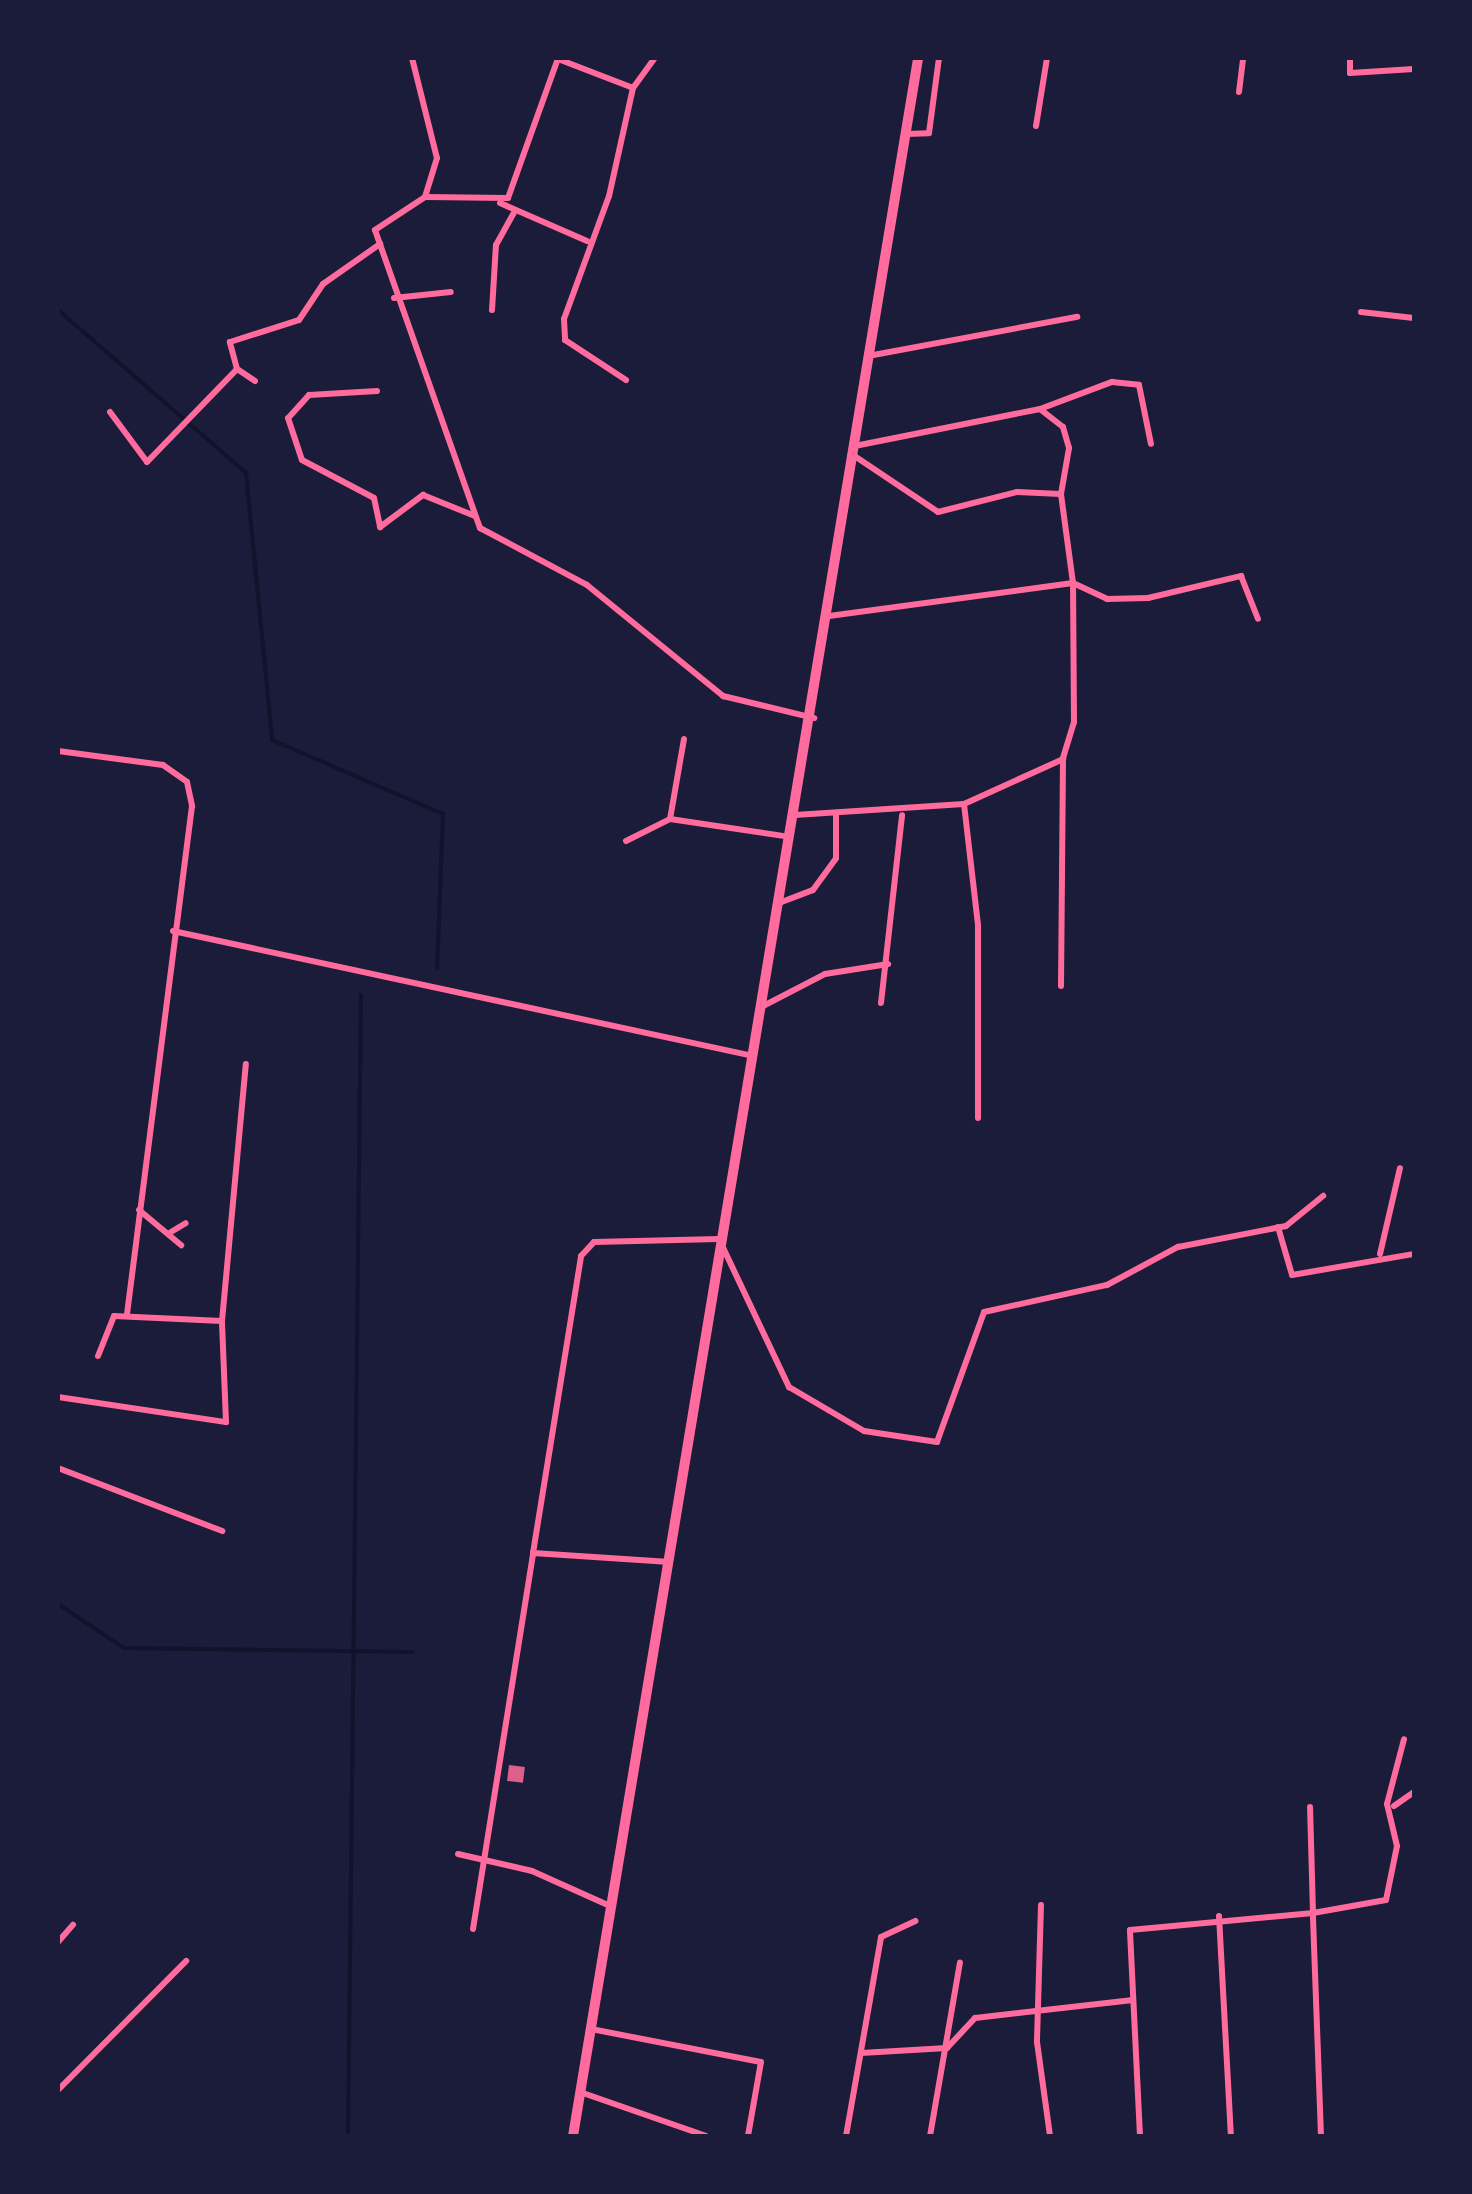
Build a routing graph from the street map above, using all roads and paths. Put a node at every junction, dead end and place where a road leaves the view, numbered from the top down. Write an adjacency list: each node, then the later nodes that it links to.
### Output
1 (412, 58): 14 (street)
2 (558, 58): 10 (street); 15 (street)
3 (655, 58): 10 (street)
4 (918, 58): 13 (highway)
5 (940, 58): 13 (street)
6 (1046, 58): 12 (street)
7 (1243, 58): 11 (street)
8 (1350, 58): 9 (street)
9 (1414, 70)
10 (633, 88): 17 (street)
11 (1239, 92)
12 (1036, 126)
13 (906, 134): 25 (highway)
14 (426, 197): 15 (street); 18 (street)
15 (499, 202): 16 (street)
16 (514, 212): 17 (street); 21 (street)
17 (587, 241): 27 (street)
18 (380, 244): 20 (street); 26 (street)
19 (451, 292): 20 (street)
20 (394, 298): 35 (street)
21 (492, 310)
22 (1361, 312): 24 (street)
23 (1077, 317): 25 (street)
24 (1414, 318)
25 (867, 356): 33 (highway)
26 (237, 369): 28 (street); 31 (street)
27 (626, 380)
28 (254, 381)
29 (377, 390): 35 (street)
30 (1040, 409): 32 (street); 33 (street); 34 (street)
31 (110, 412)
32 (1151, 444)
33 (853, 451): 34 (street); 37 (highway)
34 (1061, 494): 36 (street)
35 (475, 516): 39 (street)
36 (1072, 583): 37 (street); 38 (street); 42 (street)
37 (829, 616): 39 (highway)
38 (1258, 619)
39 (814, 718): 44 (highway)
40 (684, 739): 47 (street)
41 (58, 751): 51 (street)
42 (1063, 759): 43 (street); 53 (street)
43 (964, 804): 46 (street); 58 (street)
44 (795, 815): 45 (street); 48 (highway)
45 (836, 815): 46 (street); 50 (street)
46 (902, 815): 52 (street)
47 (670, 820): 48 (street); 49 (street)
48 (792, 837): 50 (highway)
49 (626, 841)
50 (780, 903): 55 (highway)
51 (173, 930): 56 (street); 61 (street)
52 (888, 964): 54 (street); 55 (street)
53 (1061, 986)
54 (881, 1004)
55 (764, 1006): 56 (highway)
56 (754, 1056): 65 (highway)
57 (246, 1064): 70 (street)
58 (978, 1118)
59 (1400, 1168): 67 (street)
60 (1323, 1196): 63 (street)
61 (139, 1210): 64 (street); 69 (street)
62 (186, 1223): 64 (street)
63 (1278, 1227): 65 (street); 67 (street)
64 (172, 1232): 66 (street)
65 (719, 1239): 75 (street); 76 (highway)
66 (181, 1246)
67 (1380, 1254): 68 (street)
68 (1414, 1254)
69 (127, 1314): 70 (street); 71 (street)
70 (222, 1321): 72 (street)
71 (98, 1356)
72 (58, 1398)
73 (58, 1468): 74 (street)
74 (222, 1531)
75 (533, 1554): 76 (street); 82 (street)
76 (671, 1562): 84 (highway)
77 (1404, 1739): 79 (street)
78 (1414, 1792): 79 (street)
79 (1390, 1805): 85 (street)
80 (1310, 1807): 85 (street)
81 (458, 1854): 82 (street)
82 (486, 1864): 84 (street); 89 (street)
83 (1042, 1905): 94 (street)
84 (613, 1908): 95 (highway)
85 (1313, 1913): 86 (street); 108 (street)
86 (1219, 1916): 93 (street); 107 (street)
87 (916, 1921): 97 (street)
88 (73, 1925): 90 (street)
89 (472, 1929)
90 (58, 1942)
91 (186, 1961): 98 (street)
92 (960, 1963): 96 (street)
93 (1133, 2000): 94 (street); 106 (street)
94 (1037, 2015): 96 (street); 105 (street)
95 (591, 2030): 99 (highway); 102 (street)
96 (947, 2048): 97 (street); 104 (street)
97 (862, 2053): 103 (street)
98 (58, 2090)
99 (580, 2092): 100 (highway); 101 (street)
100 (573, 2136)
101 (706, 2136)
102 (748, 2136)
103 (846, 2136)
104 (930, 2136)
105 (1050, 2136)
106 (1140, 2136)
107 (1231, 2136)
108 (1321, 2136)

